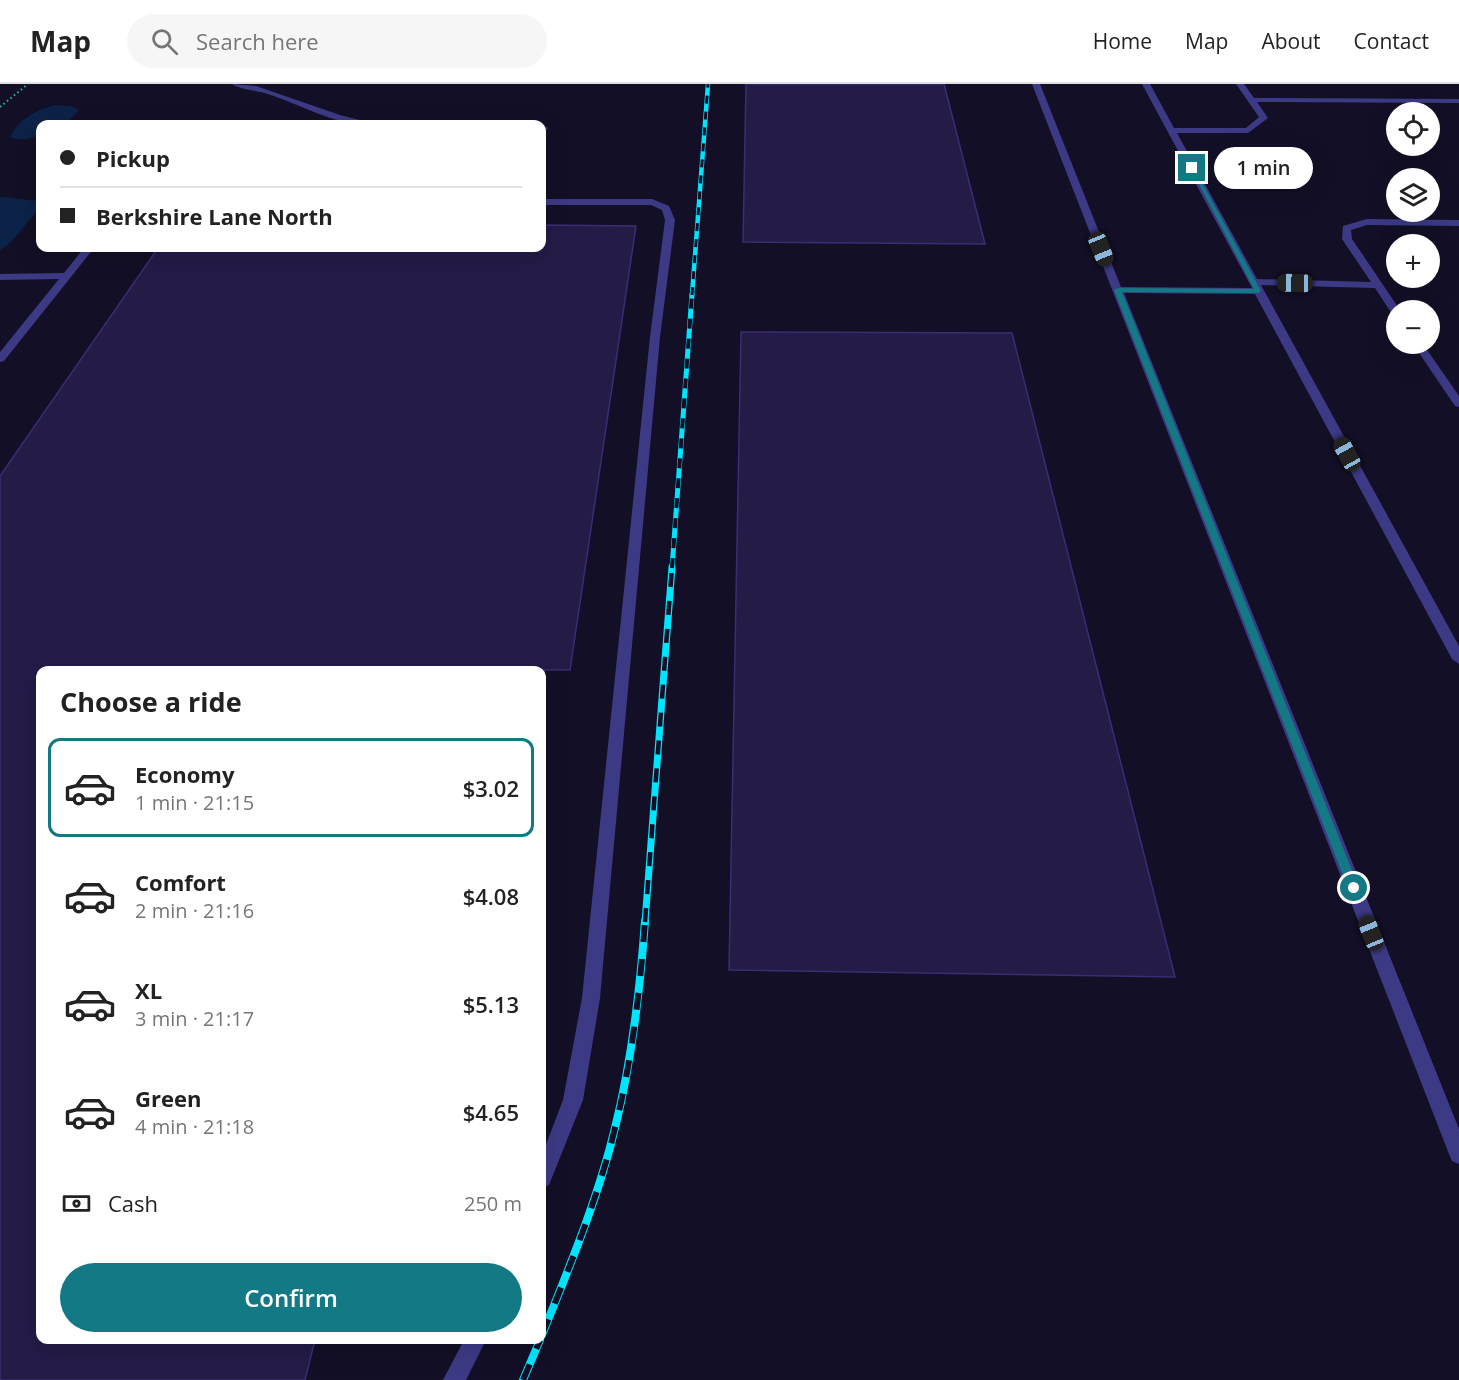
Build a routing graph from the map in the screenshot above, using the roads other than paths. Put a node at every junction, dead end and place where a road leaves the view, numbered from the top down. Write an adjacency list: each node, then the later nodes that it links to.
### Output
1 (236, 84): 7 (street)
2 (1036, 84): 16 (street)
3 (1146, 84): 8 (street)
4 (1240, 84): 5 (street)
5 (1251, 100): 6 (street); 8 (street)
6 (1459, 102)
7 (351, 120)
8 (1171, 130): 15 (street)
9 (546, 202): 23 (street)
10 (1459, 223): 14 (street)
11 (86, 252): 12 (street)
12 (66, 276): 13 (street); 19 (street)
13 (0, 277)
14 (1378, 285): 15 (street); 17 (street)
15 (1256, 286): 16 (street); 21 (street)
16 (1118, 290): 22 (street)
17 (1388, 300)
18 (1425, 354): 20 (street)
19 (0, 359)
20 (1459, 404)
21 (1459, 659)
22 (1459, 1154)
23 (546, 1168)
24 (473, 1344): 25 (street)
25 (454, 1380)

